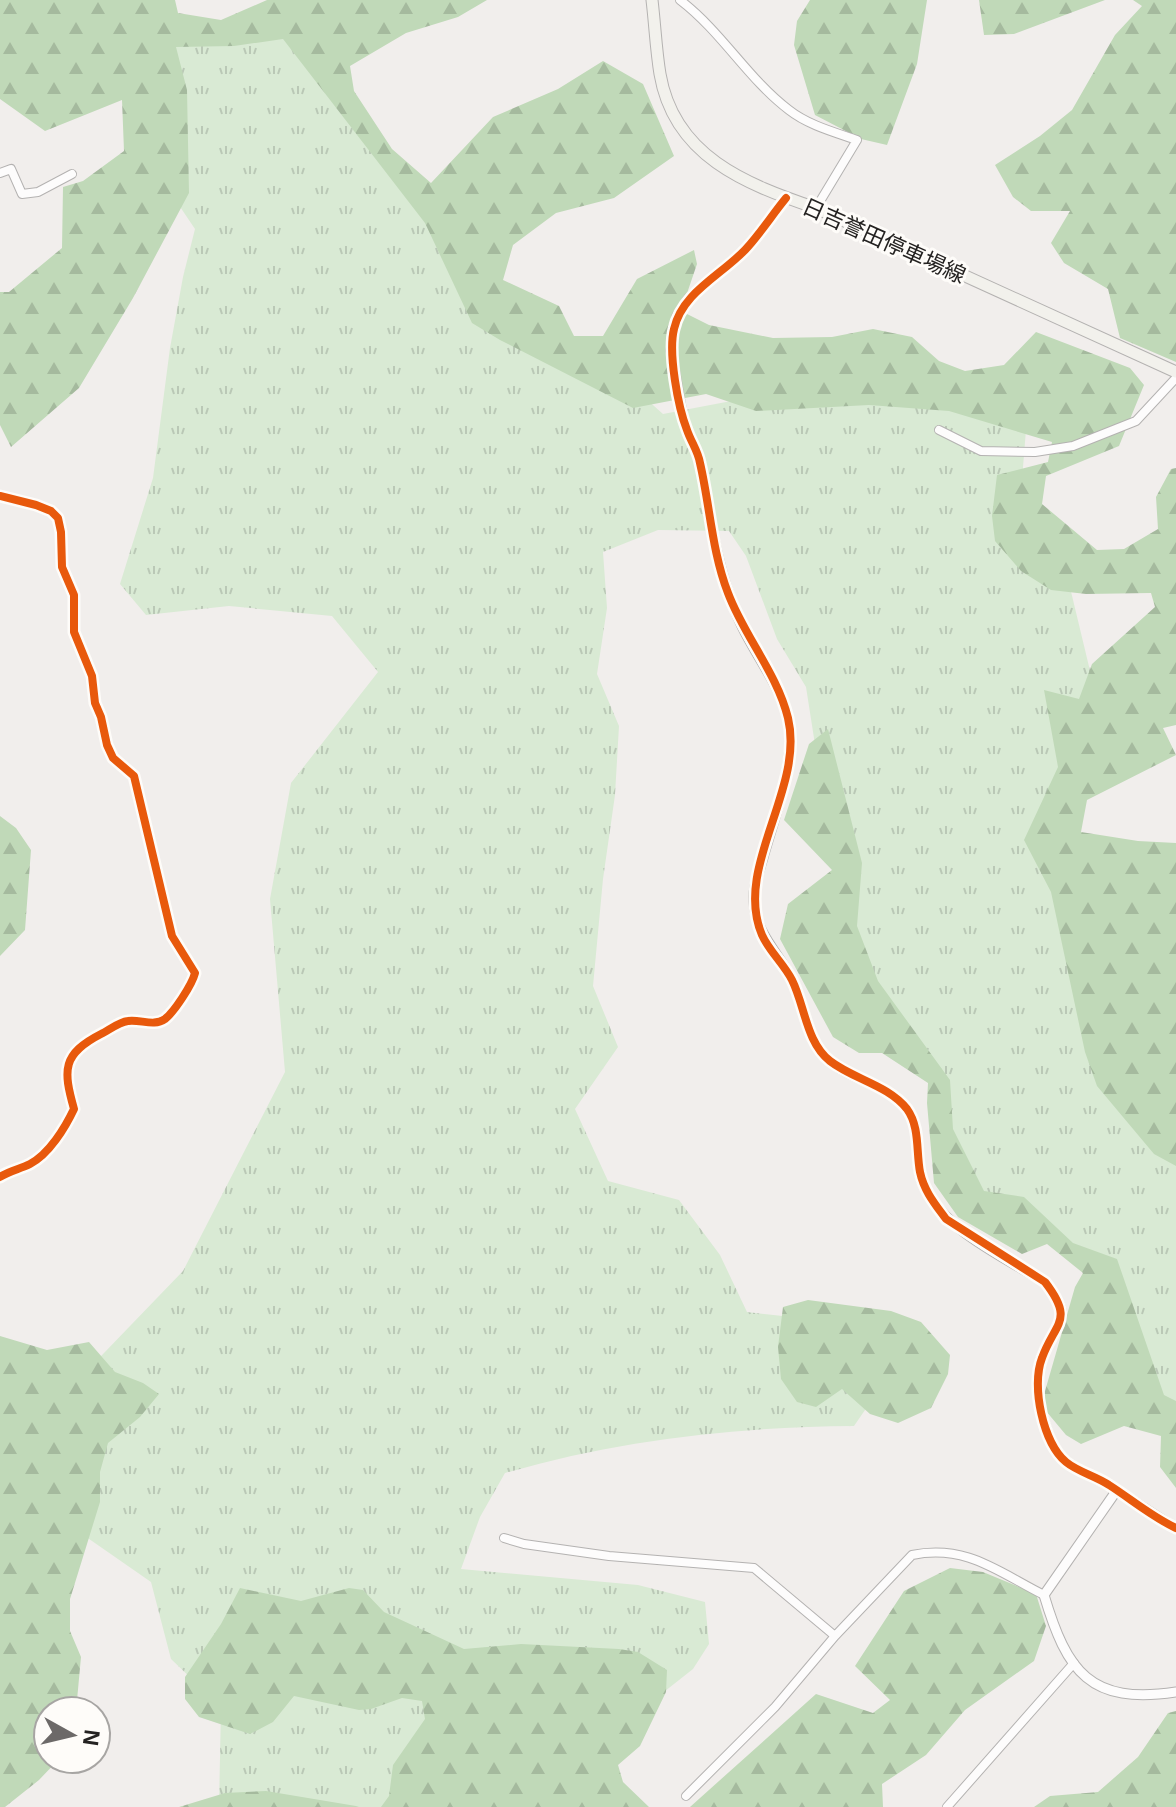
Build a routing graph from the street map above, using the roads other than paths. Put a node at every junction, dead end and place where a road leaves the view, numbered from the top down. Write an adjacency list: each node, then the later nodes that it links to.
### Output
1 (652, 0): 5 (main road, 日吉誉田停車場線)
2 (680, 0): 6 (street)
3 (0, 173): 4 (street)
4 (72, 174)
5 (786, 198): 6 (main road, 日吉誉田停車場線); 8 (street)
6 (816, 208): 7 (main road, 日吉誉田停車場線)
7 (1176, 375): 9 (street)
8 (682, 413)
9 (939, 430)
10 (0, 496): 12 (street)
11 (709, 516): 13 (street)
12 (0, 1177)
13 (1117, 1490): 14 (street); 16 (street)
14 (1176, 1528)
15 (504, 1538): 17 (street)
16 (1044, 1595): 17 (street); 18 (street)
17 (835, 1636): 20 (street)
18 (1074, 1663): 19 (street); 21 (street)
19 (1176, 1692)
20 (686, 1796)
21 (947, 1807)

